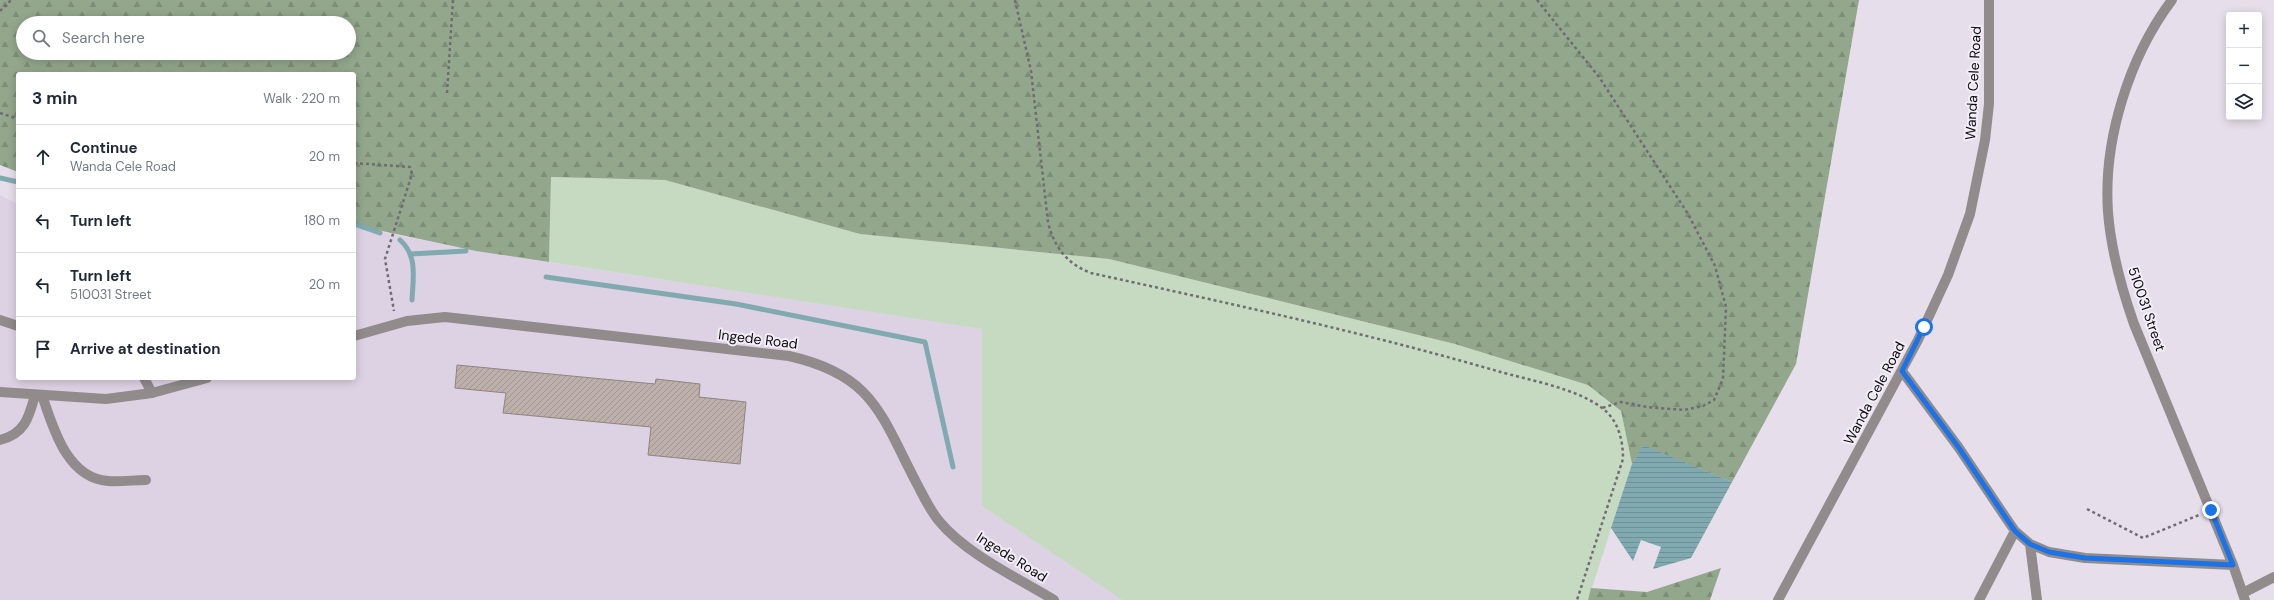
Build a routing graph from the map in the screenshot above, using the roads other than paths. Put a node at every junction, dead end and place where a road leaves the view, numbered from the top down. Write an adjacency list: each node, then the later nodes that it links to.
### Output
1 (1989, 0): 6 (street, Wanda Cele Road)
2 (2172, 0): 16 (street, 510031 Street)
3 (0, 320): 4 (street)
4 (16, 325)
5 (356, 335): 19 (street, Ingede Road)
6 (1902, 371): 14 (street); 20 (street, Wanda Cele Road)
7 (145, 380): 10 (street)
8 (199, 380): 10 (street)
9 (0, 392): 11 (street)
10 (152, 393): 11 (street)
11 (38, 395): 12 (street); 13 (street)
12 (0, 440)
13 (146, 480)
14 (2015, 531): 15 (street); 21 (street)
15 (2030, 544): 16 (street); 22 (street)
16 (2233, 565): 18 (street, 510031 Street)
17 (2274, 577): 18 (street)
18 (2244, 597)
19 (1054, 600)
20 (1778, 600)
21 (1979, 600)
22 (2037, 600)

